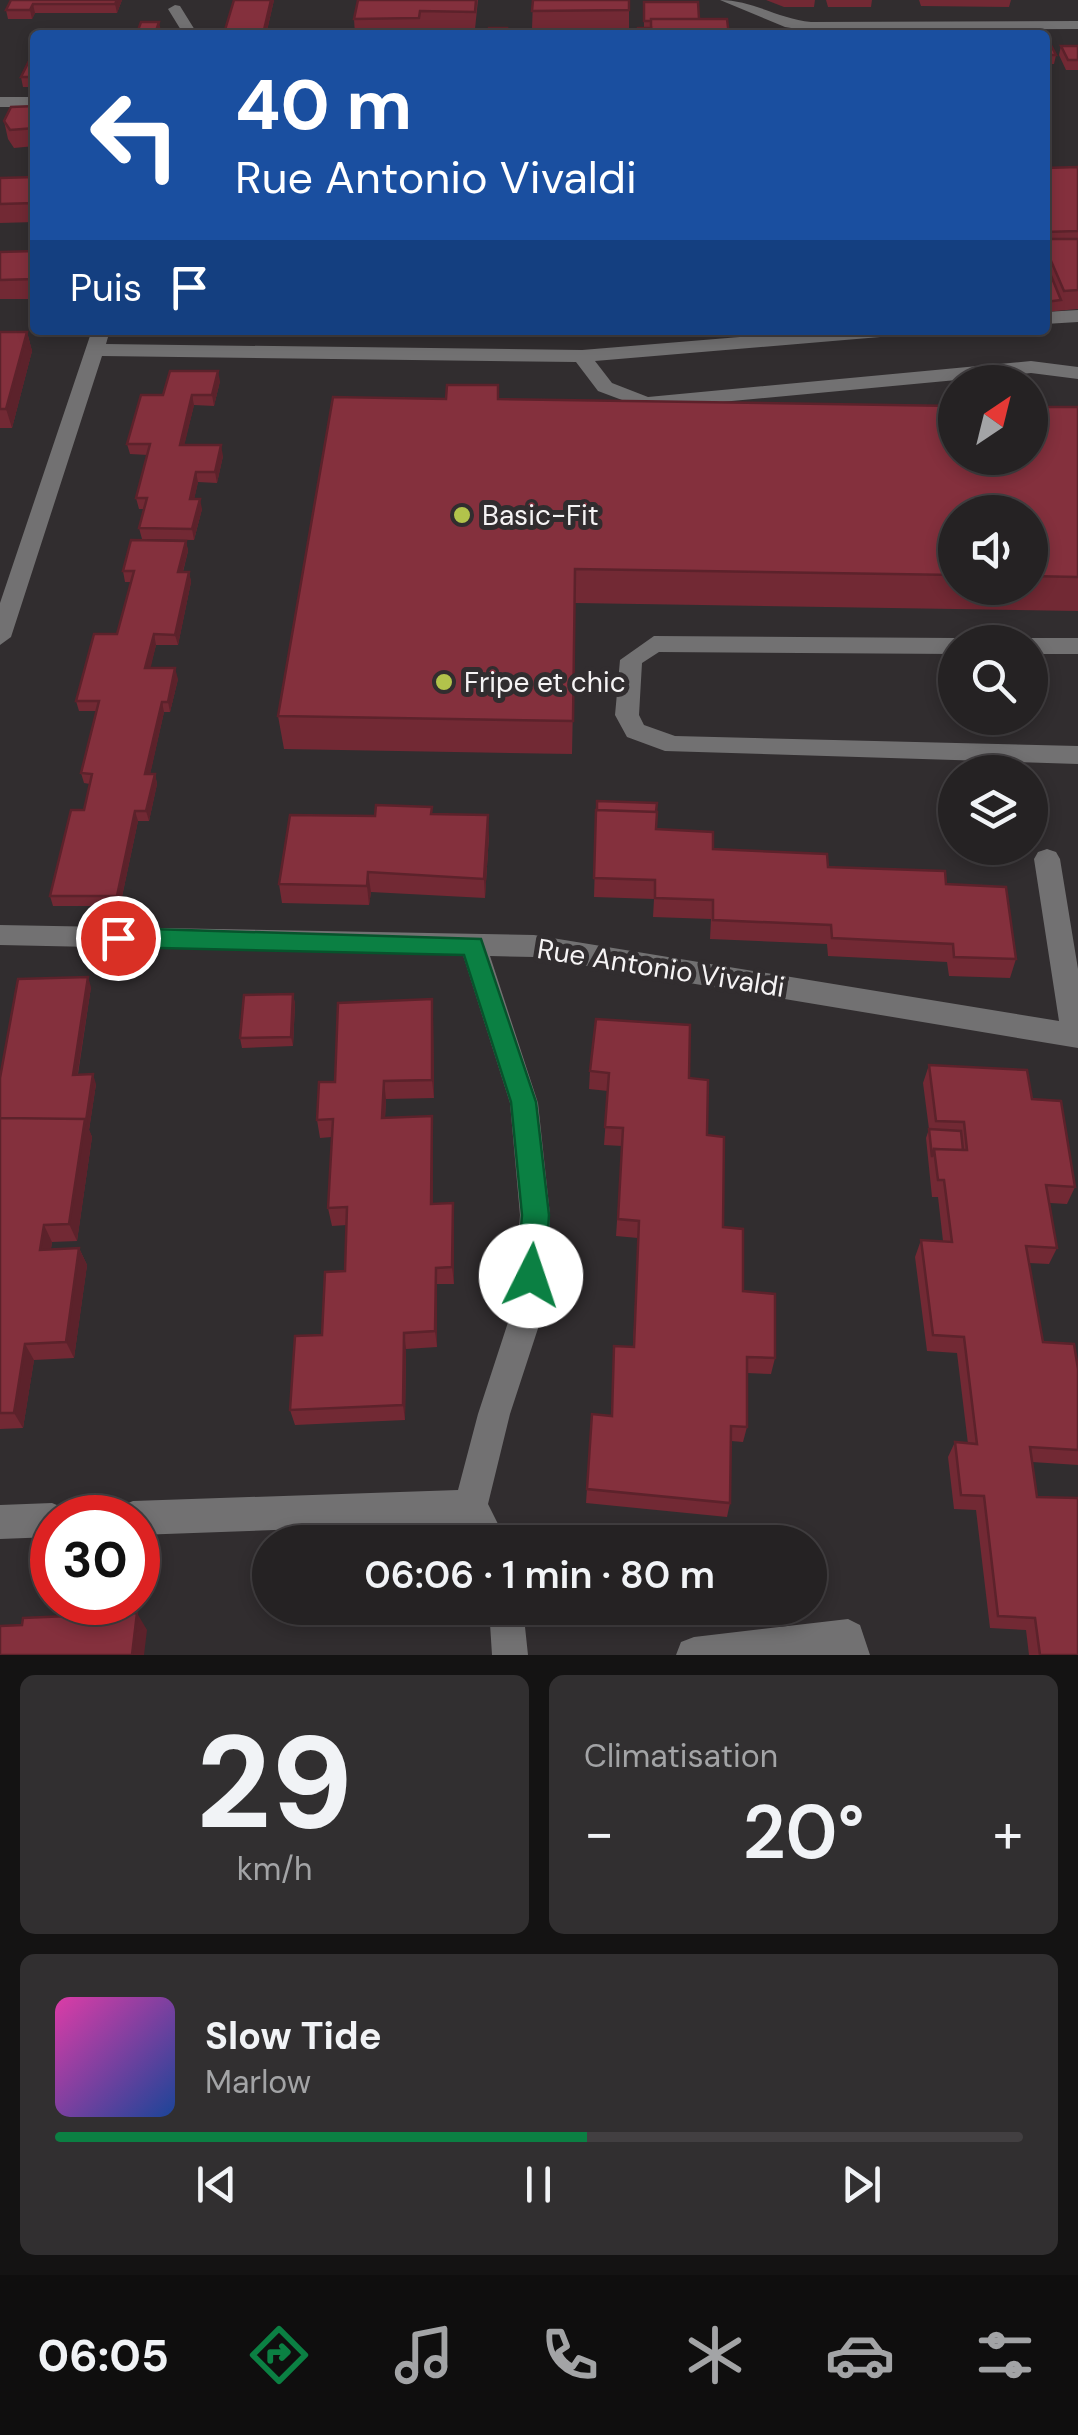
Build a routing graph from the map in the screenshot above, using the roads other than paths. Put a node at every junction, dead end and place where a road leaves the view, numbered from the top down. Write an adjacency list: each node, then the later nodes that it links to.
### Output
1 (727, 0): 5 (street)
2 (176, 8): 4 (street)
3 (1078, 25): 5 (street)
4 (187, 30)
5 (812, 30)
6 (0, 102): 7 (street)
7 (30, 102)
8 (1078, 316): 9 (street)
9 (1050, 318)
10 (373, 335): 13 (street)
11 (832, 335): 14 (street)
12 (98, 340): 13 (street); 16 (street)
13 (371, 354): 14 (street)
14 (582, 356): 15 (street)
15 (1078, 373)
16 (0, 637)
17 (938, 646): 20 (street)
18 (1048, 646): 19 (street)
19 (1078, 646)
20 (1078, 755)
21 (1047, 865): 24 (street)
22 (0, 935): 23 (street, Rue Antonio Vivaldi)
23 (473, 946): 24 (street, Rue Antonio Vivaldi); 25 (street)
24 (1076, 1035)
25 (471, 1506): 26 (street); 29 (street)
26 (160, 1517)
27 (30, 1521): 28 (street)
28 (0, 1522)
29 (481, 1525)
30 (507, 1625): 31 (street)
31 (510, 1655)
32 (694, 1655): 33 (street)
33 (852, 1655)

